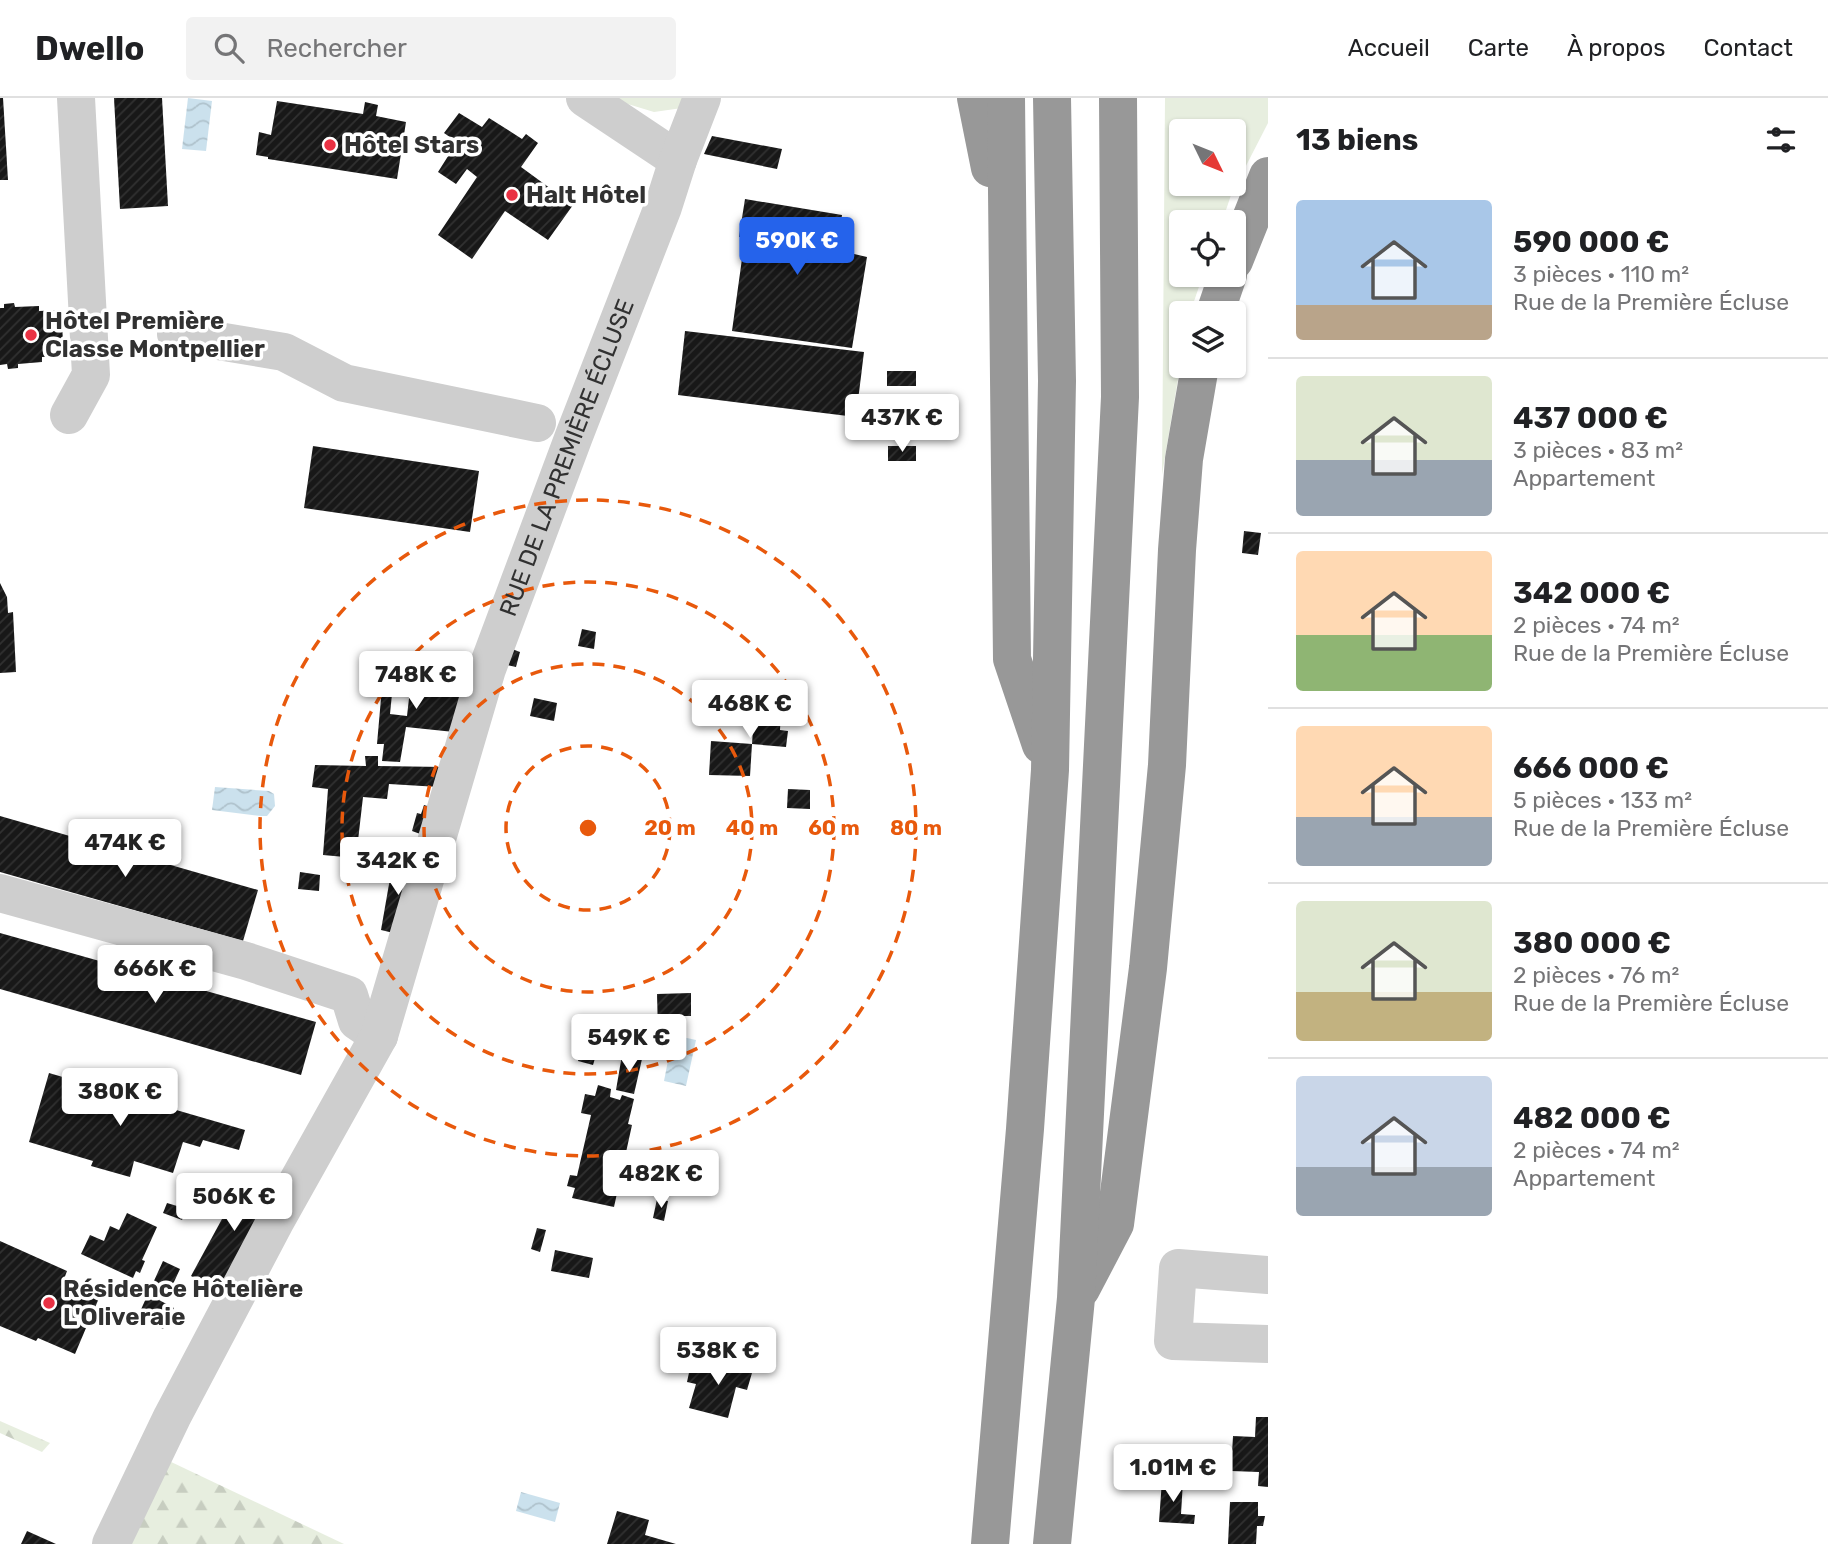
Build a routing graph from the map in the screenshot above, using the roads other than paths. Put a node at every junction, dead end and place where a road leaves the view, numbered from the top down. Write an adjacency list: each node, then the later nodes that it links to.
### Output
1 (76, 98): 14 (street)
2 (585, 98): 8 (street)
3 (702, 98): 8 (street, RUE DE LA PREMIÈRE ÉCLUSE)
4 (976, 98): 11 (highway)
5 (1006, 98): 11 (highway)
6 (1052, 98): 16 (highway)
7 (1118, 98): 20 (highway)
8 (678, 160): 18 (street, RUE DE LA PREMIÈRE ÉCLUSE)
9 (1268, 176): 10 (highway)
10 (1246, 231)
11 (1007, 243): 16 (highway)
12 (176, 334): 15 (street)
13 (1198, 378): 20 (highway)
14 (69, 415)
15 (537, 423)
16 (1050, 771): 23 (highway)
17 (0, 893): 18 (street)
18 (379, 1036): 22 (street, RUE DE LA PREMIÈRE ÉCLUSE)
19 (1268, 1275): 21 (street)
20 (1076, 1298): 24 (highway)
21 (1268, 1345)
22 (111, 1544)
23 (990, 1544)
24 (1052, 1544)

